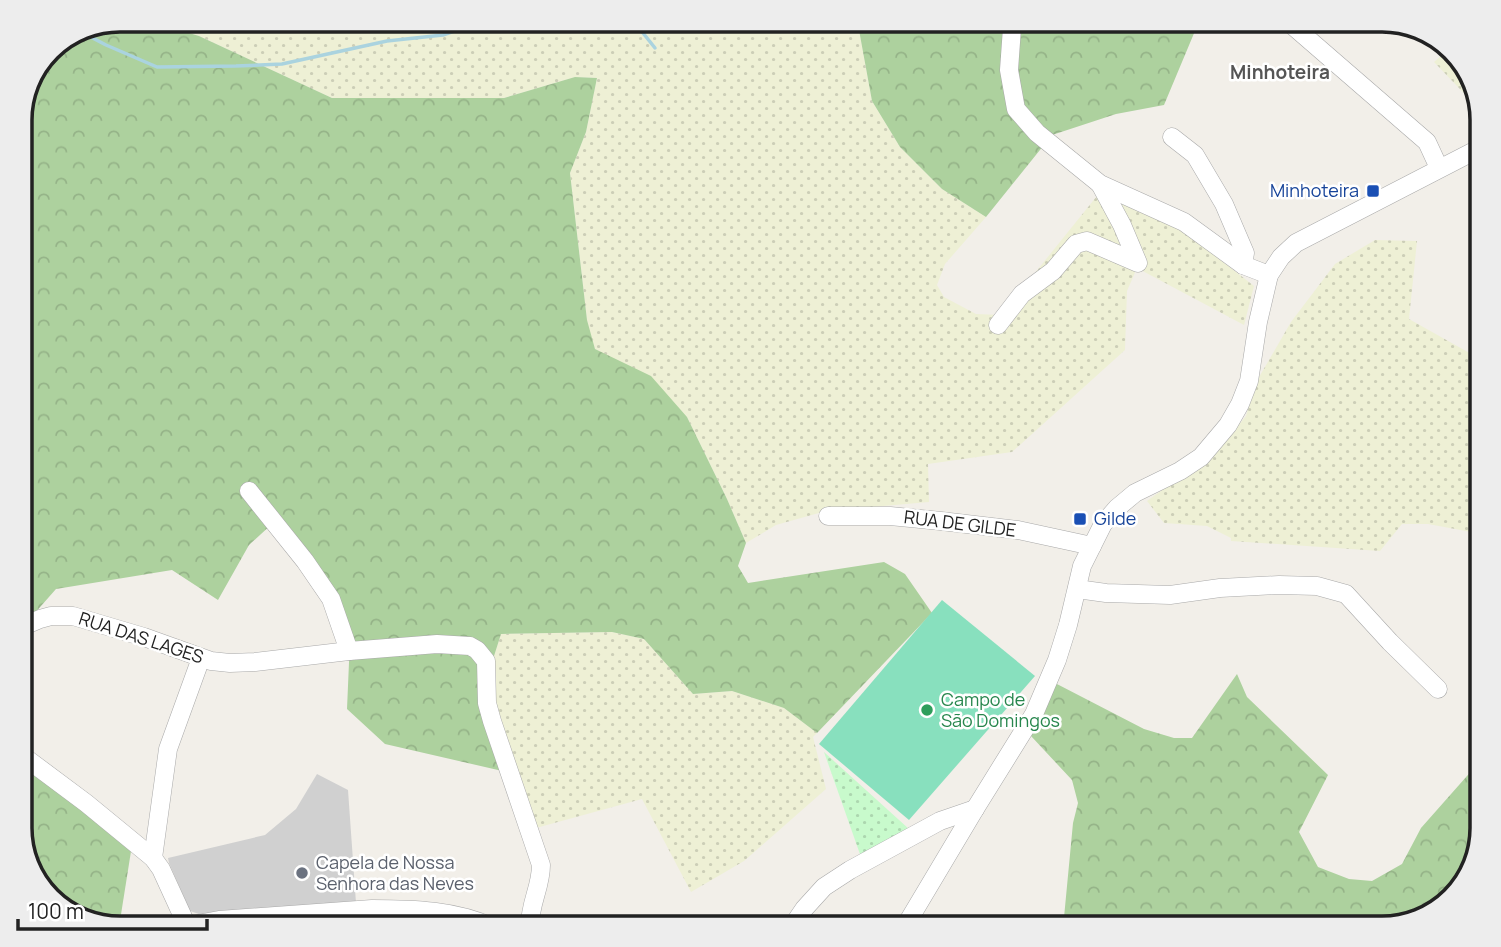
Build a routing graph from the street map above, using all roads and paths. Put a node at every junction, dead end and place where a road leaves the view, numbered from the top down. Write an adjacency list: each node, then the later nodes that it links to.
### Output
1 (1012, 31): 6 (street)
2 (1299, 31): 5 (street)
3 (1172, 137): 7 (street)
4 (1470, 153): 5 (street)
5 (1439, 167): 8 (street)
6 (1100, 184): 7 (street); 9 (street)
7 (1243, 265): 8 (street)
8 (1269, 275): 12 (street)
9 (999, 325)
10 (249, 491): 15 (street)
11 (828, 516): 12 (street, RUA DE GILDE)
12 (1092, 546): 13 (street)
13 (1077, 589): 17 (street); 19 (street)
14 (32, 622): 16 (street, RUA DAS LAGES)
15 (349, 651): 16 (street, RUA DAS LAGES); 24 (street, RUA DAS LAGES)
16 (201, 657): 20 (street)
17 (1438, 690)
18 (32, 763): 20 (street)
19 (975, 809): 25 (street); 26 (street)
20 (153, 858): 21 (street)
21 (182, 916)
22 (275, 916): 23 (street)
23 (462, 916)
24 (530, 916)
25 (799, 916)
26 (911, 916)

